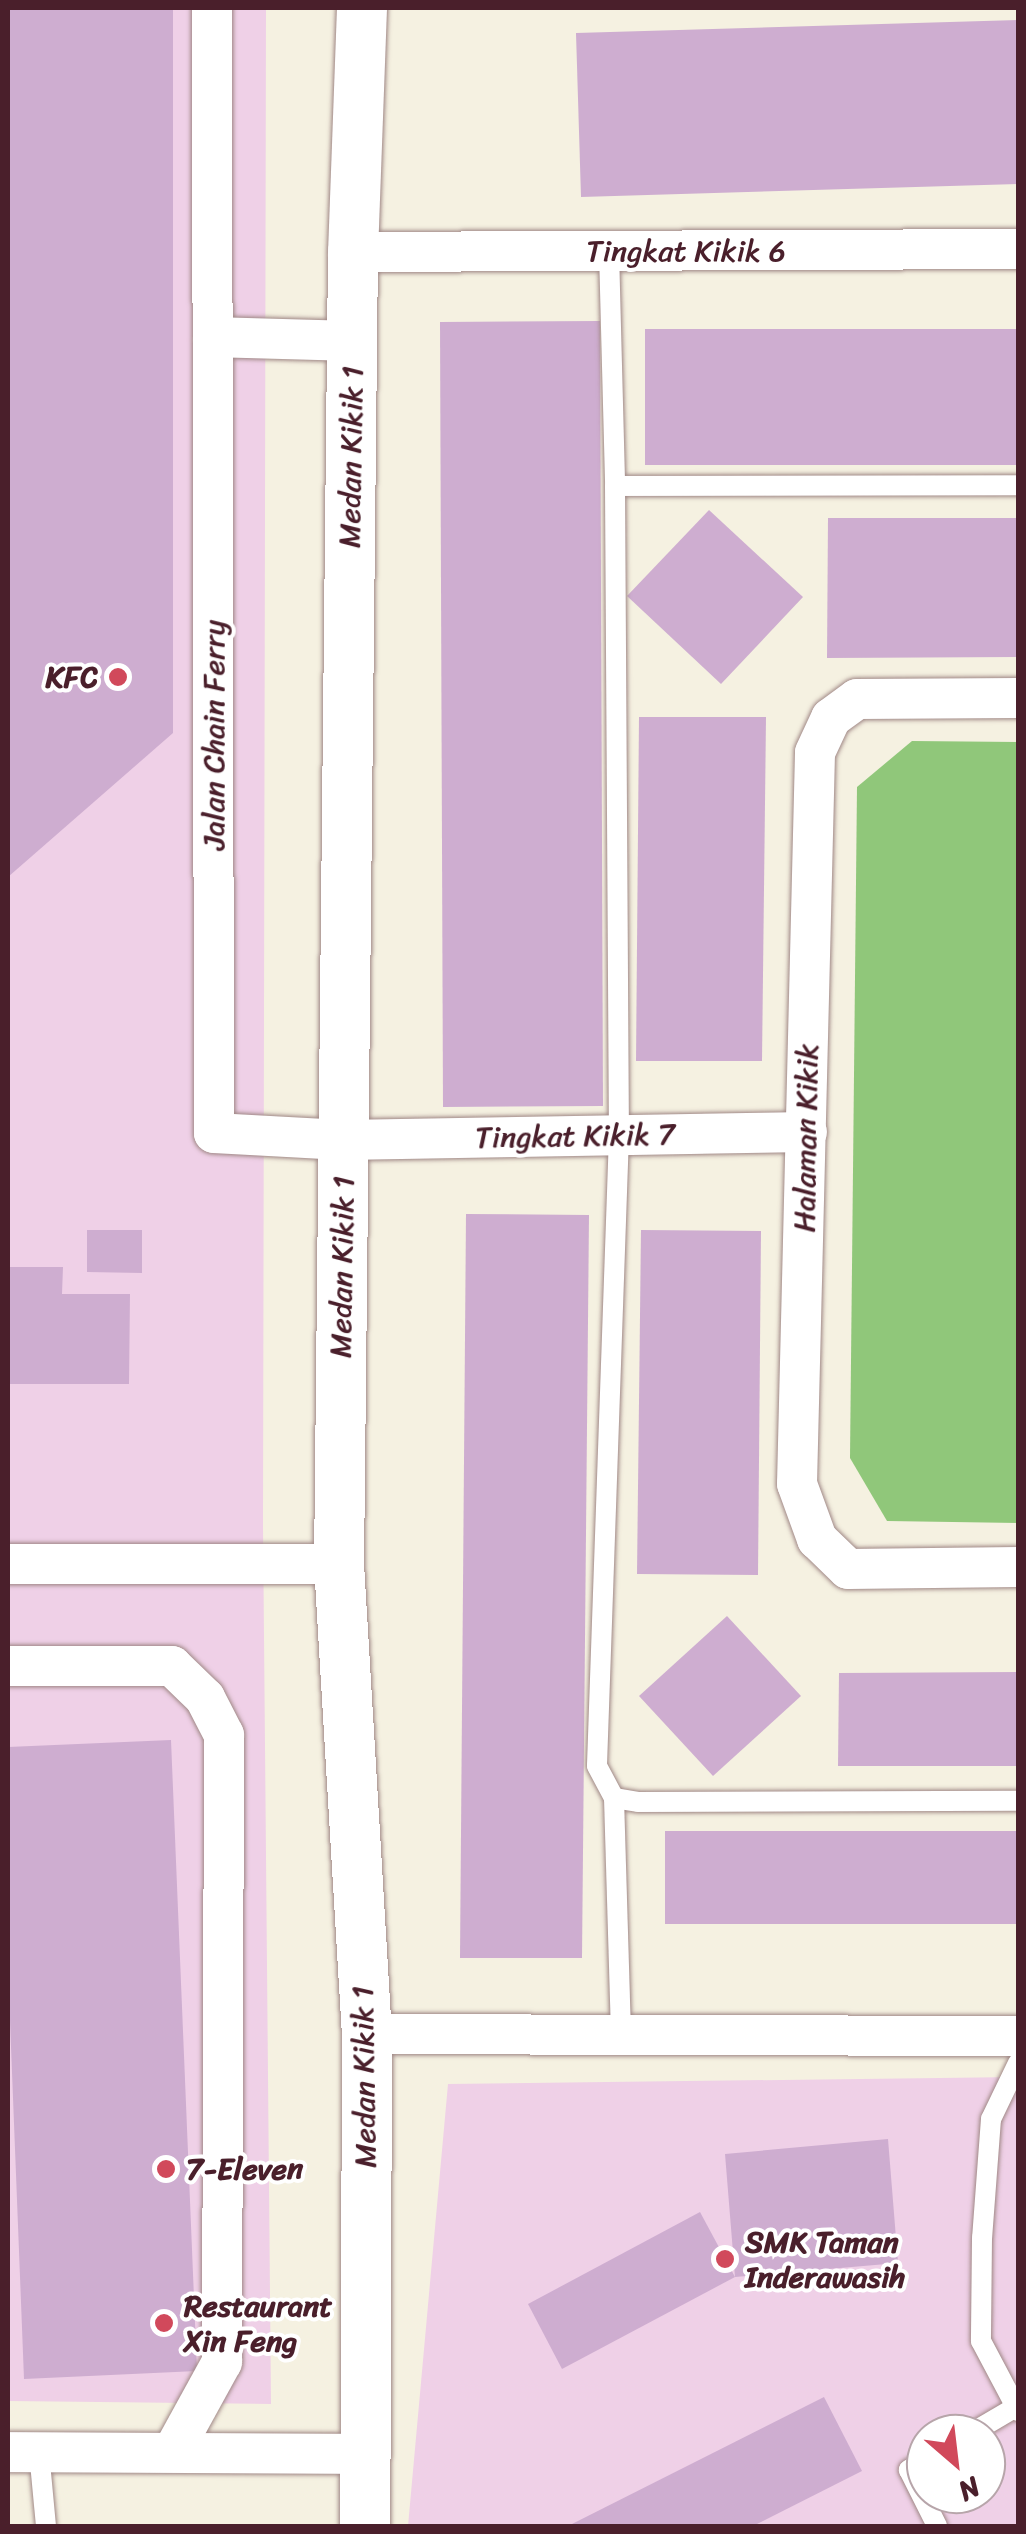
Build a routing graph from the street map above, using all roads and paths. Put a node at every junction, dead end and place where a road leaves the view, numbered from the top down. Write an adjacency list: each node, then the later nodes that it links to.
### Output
1 (212, 8): 6 (street, Jalan Chain Ferry)
2 (362, 8): 4 (street, Medan Kikik 1)
3 (1018, 249): 5 (street, Tingkat Kikik 6)
4 (352, 252): 5 (street, Tingkat Kikik 6); 7 (street, Medan Kikik 1)
5 (609, 252): 9 (lane)
6 (213, 337): 7 (street); 12 (street, Jalan Chain Ferry)
7 (352, 341): 14 (street, Medan Kikik 1)
8 (1018, 485): 9 (lane)
9 (616, 486): 13 (lane)
10 (1018, 698): 11 (street, Halaman Kikik)
11 (807, 1132): 13 (street, Tingkat Kikik 7); 17 (street, Halaman Kikik)
12 (214, 1133): 14 (street, Tingkat Kikik 7)
13 (619, 1135): 14 (street, Tingkat Kikik 7); 19 (lane)
14 (344, 1140): 16 (street, Medan Kikik 1)
15 (8, 1564): 16 (street)
16 (339, 1564): 21 (street, Medan Kikik 1)
17 (1018, 1567)
18 (8, 1666): 26 (street)
19 (614, 1798): 20 (lane); 22 (lane)
20 (1018, 1801)
21 (367, 2034): 22 (street); 28 (street, Medan Kikik 1)
22 (621, 2034): 23 (street)
23 (1018, 2036)
24 (1018, 2064): 25 (lane)
25 (1017, 2409)
26 (173, 2451): 27 (street); 28 (street)
27 (23, 2452): 29 (lane)
28 (362, 2454): 30 (street, Medan Kikik 1)
29 (46, 2526)
30 (366, 2526)

